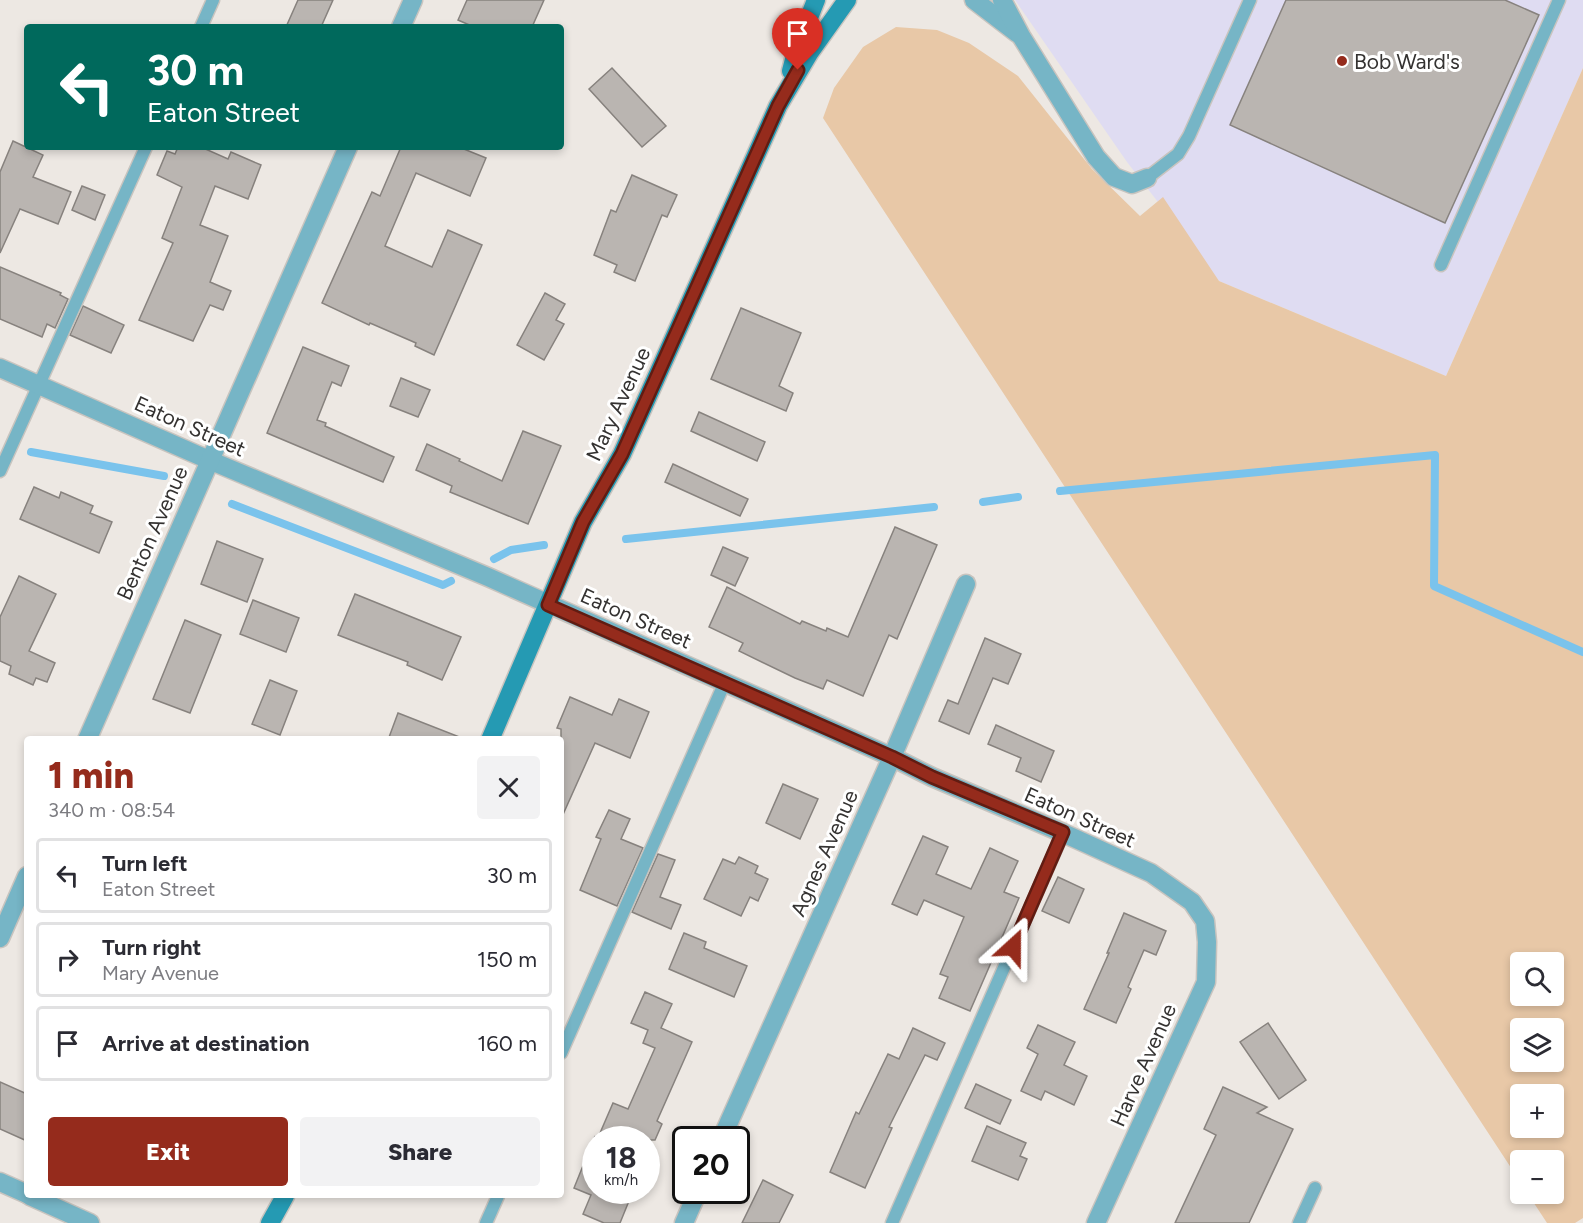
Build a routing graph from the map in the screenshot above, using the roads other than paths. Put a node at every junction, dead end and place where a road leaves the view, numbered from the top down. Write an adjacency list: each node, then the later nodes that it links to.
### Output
1 (213, 0): 9 (lane)
2 (413, 0): 10 (street)
3 (816, 0): 12 (street, Mary Avenue)
4 (847, 0): 12 (street, Mary Avenue)
5 (974, 0): 11 (street)
6 (1002, 0): 11 (street)
7 (1250, 0): 15 (lane)
8 (1559, 0): 16 (lane)
9 (202, 24)
10 (402, 24)
11 (1021, 36): 15 (street)
12 (787, 88): 22 (street, Mary Avenue)
13 (145, 150): 18 (lane)
14 (347, 150): 19 (street, Benton Avenue)
15 (1147, 178)
16 (1441, 265)
17 (0, 368): 18 (street, Eaton Street)
18 (39, 384): 19 (street, Eaton Street); 20 (lane)
19 (209, 460): 22 (street, Eaton Street); 24 (street, Benton Avenue)
20 (0, 471)
21 (966, 584): 26 (street, Agnes Avenue)
22 (548, 605): 23 (street, Eaton Street); 25 (street, Mary Avenue)
23 (725, 682): 26 (street, Eaton Street); 31 (lane)
24 (89, 736)
25 (492, 736)
26 (892, 757): 27 (street, Eaton Street); 32 (street, Agnes Avenue)
27 (1063, 832): 29 (street, Eaton Street); 46 (lane)
28 (24, 883): 30 (street)
29 (1206, 921): 47 (street, Harve Avenue)
30 (0, 938)
31 (564, 1046)
32 (727, 1126)
33 (0, 1182): 35 (street)
34 (1315, 1188): 48 (lane)
35 (24, 1193)
36 (35, 1198): 41 (street)
37 (284, 1198): 42 (street)
38 (291, 1198): 43 (street)
39 (497, 1198): 44 (lane)
40 (692, 1204): 45 (street)
41 (90, 1223)
42 (270, 1223)
43 (284, 1223)
44 (486, 1223)
45 (684, 1223)
46 (892, 1223)
47 (1096, 1223)
48 (1299, 1223)

